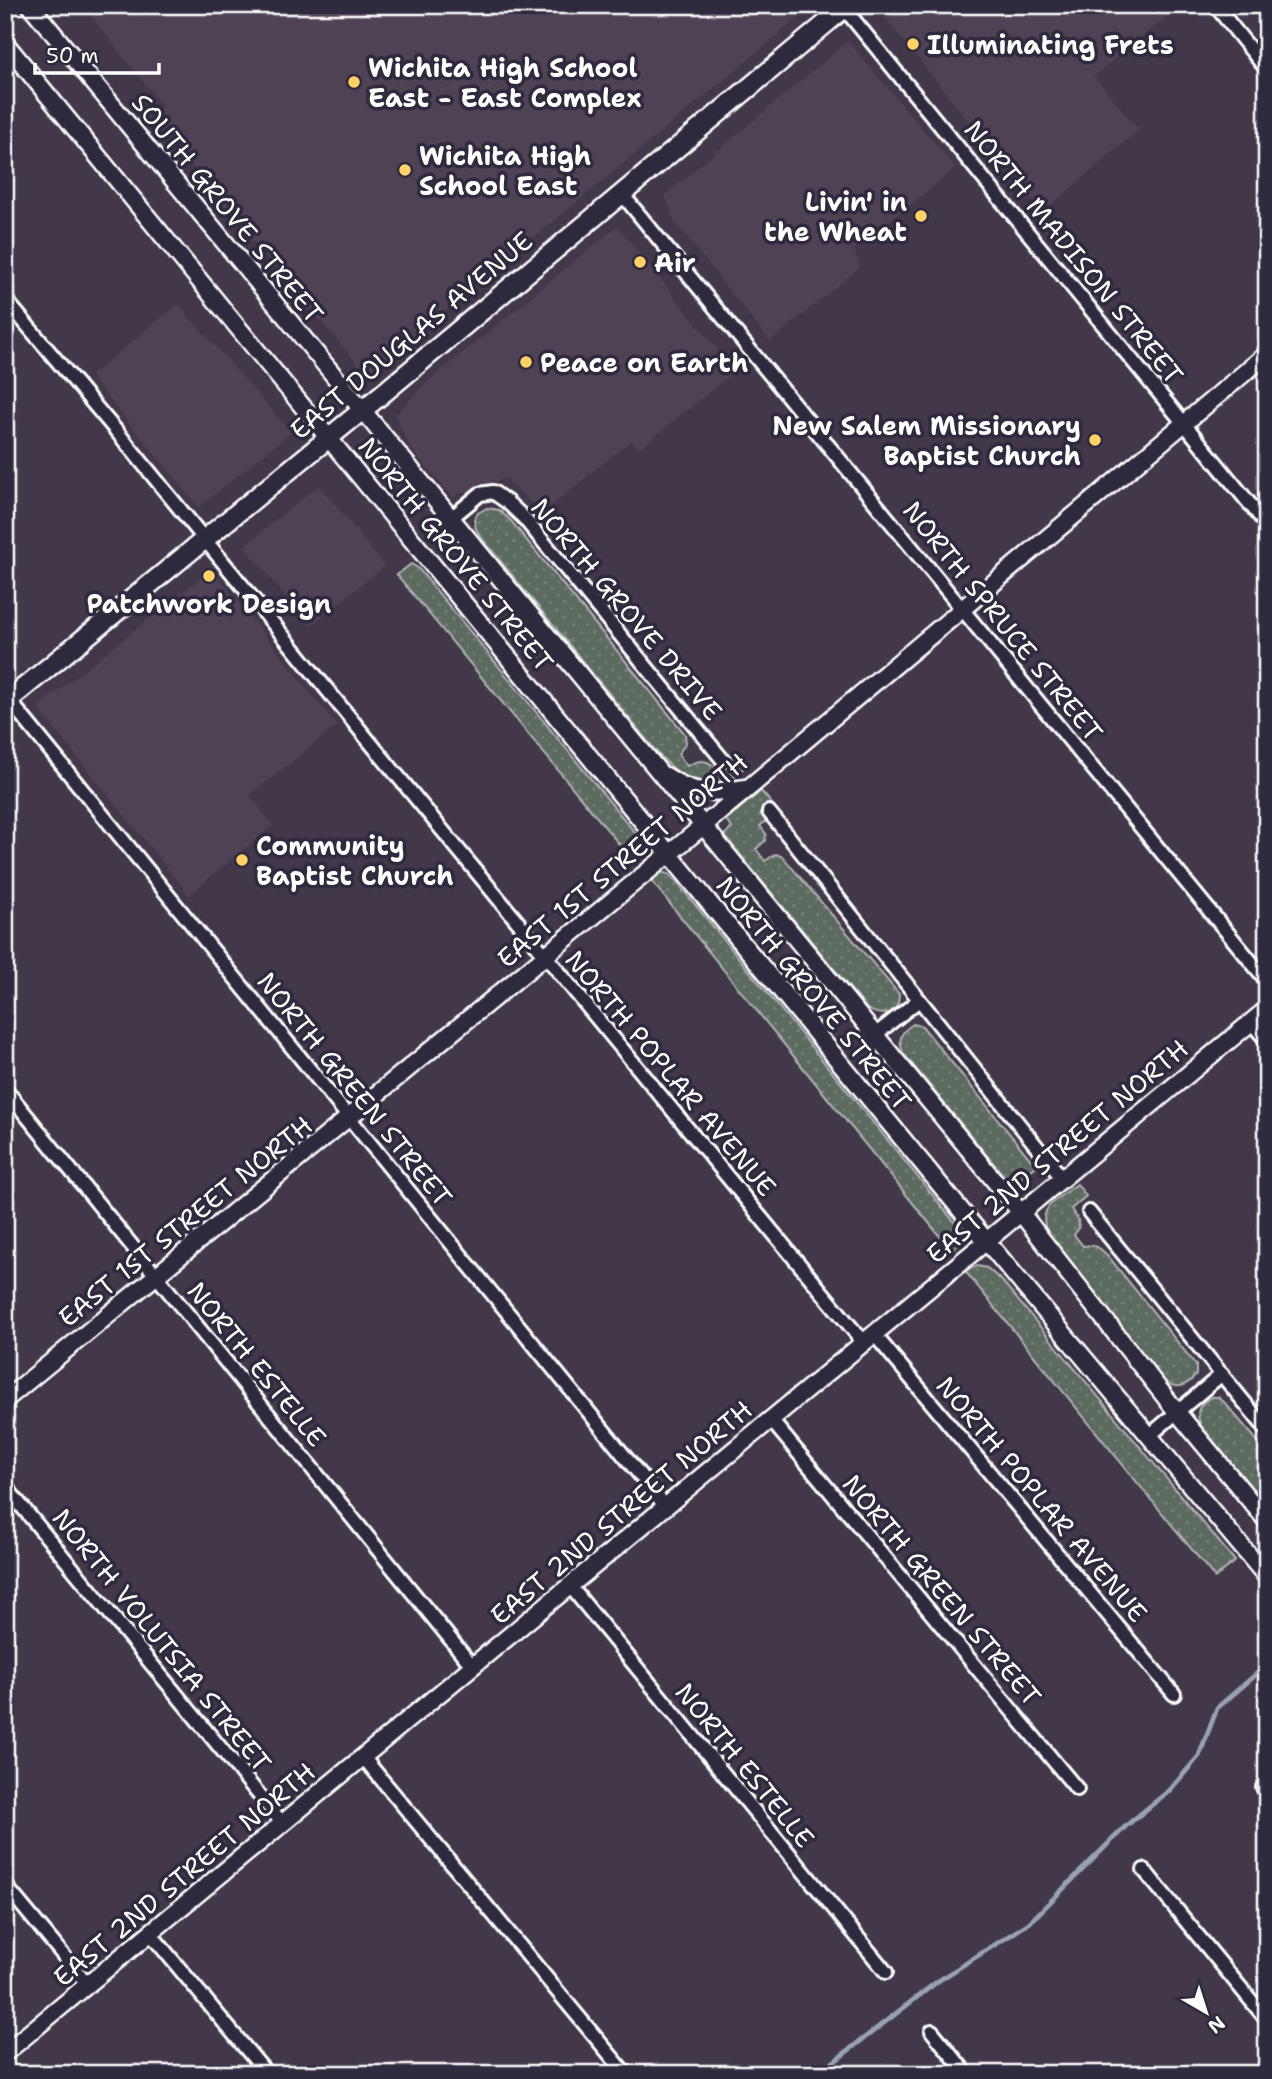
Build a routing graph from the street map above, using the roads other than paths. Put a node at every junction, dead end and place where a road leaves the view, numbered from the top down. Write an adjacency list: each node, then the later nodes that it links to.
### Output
1 (30, 5): 9 (street, SOUTH GROVE STREET)
2 (1214, 5): 5 (street)
3 (846, 7): 6 (main road, EAST DOUGLAS AVENUE); 10 (street, NORTH MADISON STREET)
4 (5, 43): 11 (street)
5 (1267, 70)
6 (622, 194): 9 (main road, EAST DOUGLAS AVENUE); 15 (street, NORTH SPRUCE STREET)
7 (5, 299): 14 (street, NORTH POPLAR AVENUE)
8 (1267, 354): 10 (street, EAST 1ST STREET NORTH)
9 (361, 410): 11 (main road, EAST DOUGLAS AVENUE); 12 (street, NORTH GROVE STREET)
10 (1184, 423): 13 (street, NORTH MADISON STREET); 15 (street, EAST 1ST STREET NORTH)
11 (328, 437): 14 (main road, EAST DOUGLAS AVENUE); 22 (street, NORTH GROVE STREET)
12 (450, 519): 17 (street, NORTH GROVE DRIVE); 18 (street, NORTH GROVE STREET)
13 (1267, 525)
14 (204, 539): 16 (main road, EAST DOUGLAS AVENUE); 23 (street, NORTH POPLAR AVENUE)
15 (962, 608): 19 (street, EAST 1ST STREET NORTH); 24 (street, NORTH SPRUCE STREET)
16 (7, 699): 31 (street, NORTH GREEN STREET)
17 (723, 760)
18 (656, 769): 19 (street); 21 (street, NORTH GROVE STREET)
19 (747, 788): 21 (street, EAST 1ST STREET NORTH)
20 (769, 812): 25 (street)
21 (703, 826): 22 (street, EAST 1ST STREET NORTH); 28 (street, NORTH GROVE STREET)
22 (668, 854): 23 (street, EAST 1ST STREET NORTH); 35 (street, NORTH GROVE STREET)
23 (545, 955): 31 (street, EAST 1ST STREET NORTH); 37 (street, NORTH POPLAR AVENUE)
24 (1267, 981)
25 (919, 1000): 28 (street); 32 (street)
26 (1267, 1009): 27 (street, EAST 2ND STREET NORTH)
27 (1251, 1022): 29 (street); 32 (street, EAST 2ND STREET NORTH)
28 (875, 1035): 34 (street, NORTH GROVE STREET)
29 (1267, 1041)
30 (5, 1089): 36 (street, NORTH ESTELLE)
31 (350, 1117): 36 (street, EAST 1ST STREET NORTH); 45 (street, NORTH GREEN STREET)
32 (1062, 1178): 34 (street, EAST 2ND STREET NORTH)
33 (1089, 1212): 38 (street)
34 (1021, 1213): 35 (street, EAST 2ND STREET NORTH); 40 (street, NORTH GROVE STREET)
35 (987, 1241): 37 (street, EAST 2ND STREET NORTH); 43 (street, NORTH GROVE STREET)
36 (157, 1276): 39 (street, EAST 1ST STREET NORTH); 49 (street, NORTH ESTELLE)
37 (869, 1338): 41 (street, EAST 2ND STREET NORTH); 50 (street, NORTH POPLAR AVENUE)
38 (1222, 1374): 40 (street); 42 (street)
39 (5, 1400)
40 (1177, 1412): 43 (street); 46 (street, NORTH GROVE STREET)
41 (771, 1420): 45 (street, EAST 2ND STREET NORTH); 52 (street, NORTH GREEN STREET)
42 (1267, 1430)
43 (1149, 1436): 47 (street, NORTH GROVE STREET)
44 (5, 1486): 53 (street, NORTH VOLUTSIA STREET)
45 (666, 1507): 48 (street, EAST 2ND STREET NORTH)
46 (1267, 1521)
47 (1267, 1577)
48 (570, 1586): 49 (street, EAST 2ND STREET NORTH); 57 (street, NORTH ESTELLE)
49 (473, 1667): 51 (street, EAST 2ND STREET NORTH)
50 (1174, 1694)
51 (363, 1757): 53 (street, EAST 2ND STREET NORTH); 63 (street)
52 (1077, 1789)
53 (283, 1824): 56 (street, EAST 2ND STREET NORTH)
54 (1144, 1870): 59 (street)
55 (5, 1885): 58 (street)
56 (150, 1933): 58 (street, EAST 2ND STREET NORTH); 62 (street)
57 (886, 1972)
58 (88, 1985): 61 (street, EAST 2ND STREET NORTH)
59 (1267, 2020)
60 (932, 2031): 64 (street)
61 (5, 2053)
62 (267, 2074)
63 (626, 2074)
64 (967, 2074)

